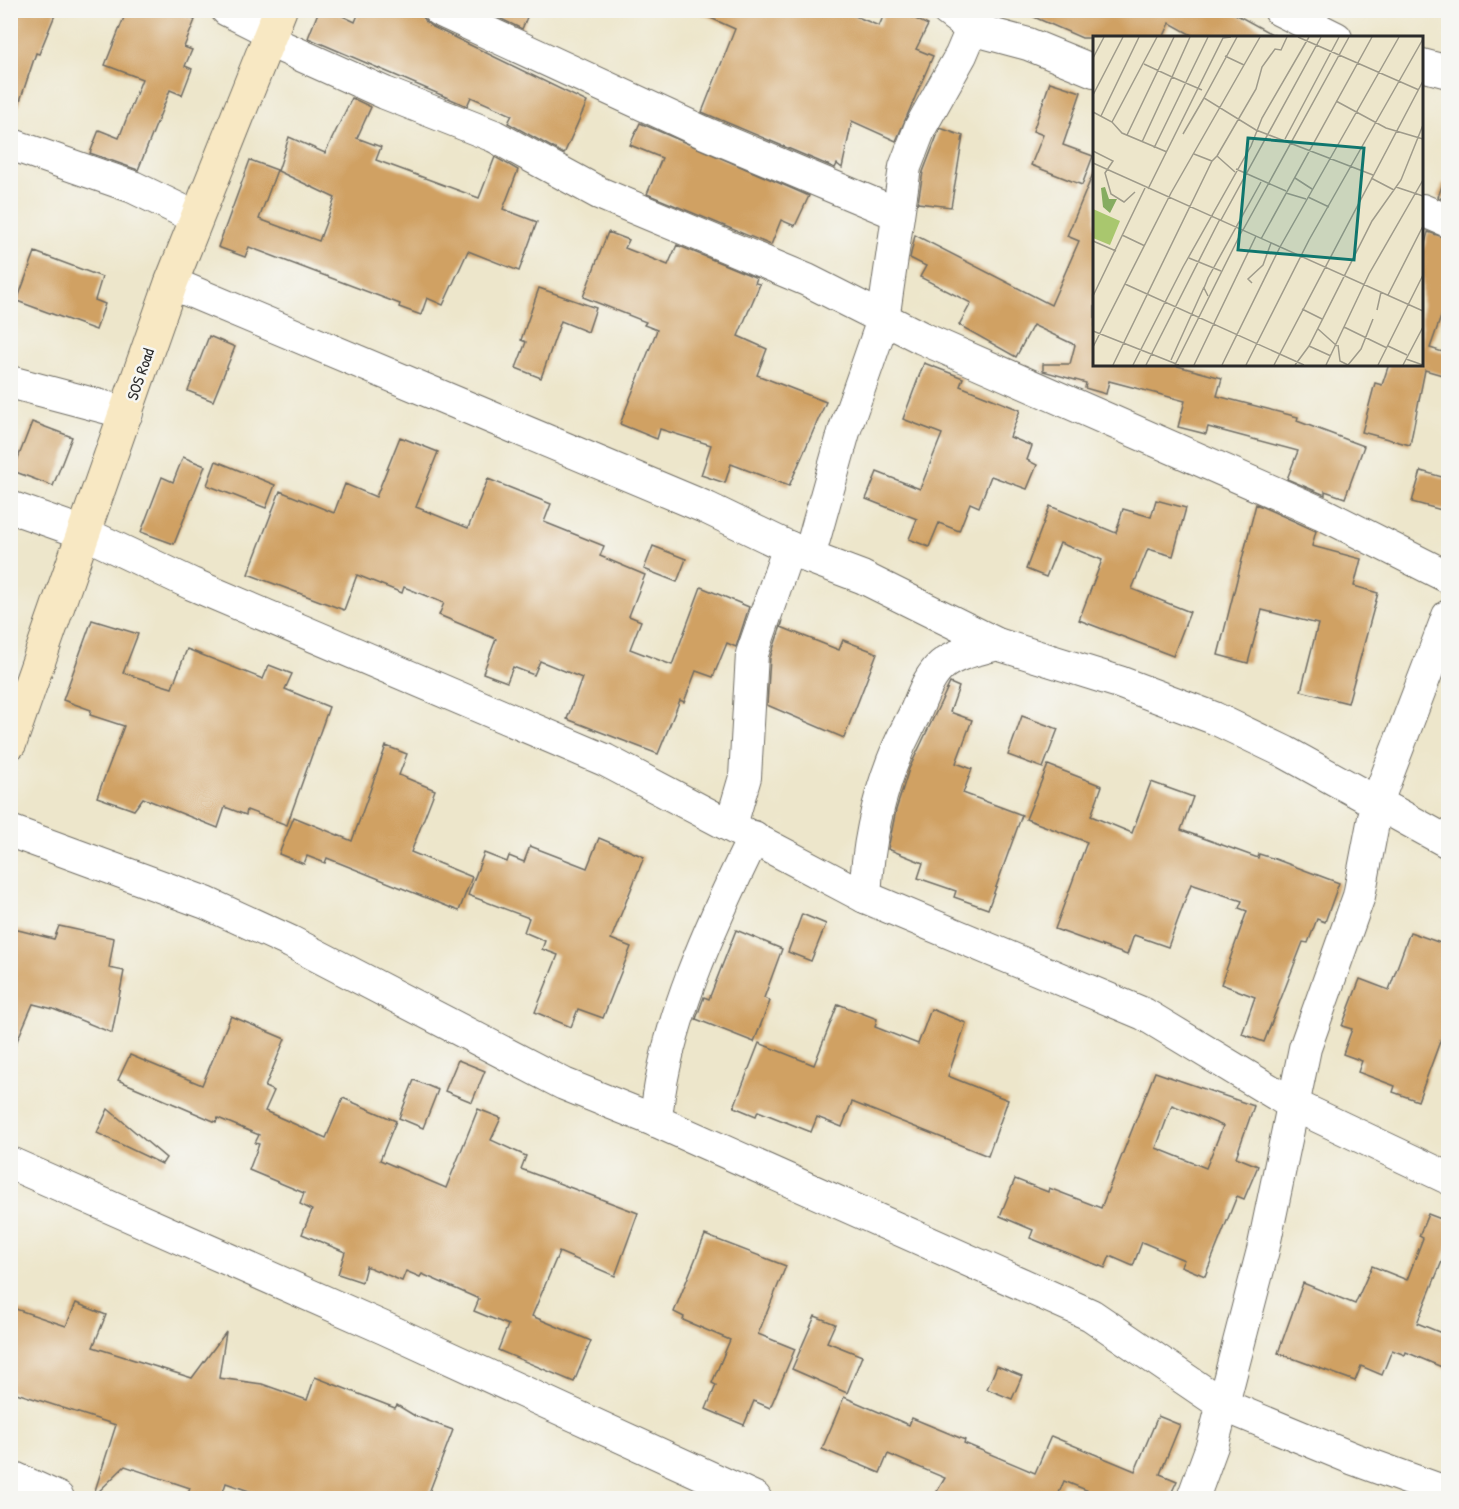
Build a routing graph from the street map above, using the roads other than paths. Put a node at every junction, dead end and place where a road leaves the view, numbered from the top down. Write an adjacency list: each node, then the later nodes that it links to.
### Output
1 (227, 10): 6 (street)
2 (439, 10): 13 (street)
3 (947, 10): 5 (street)
4 (1280, 10): 7 (street)
5 (976, 20): 9 (street); 13 (street)
6 (273, 28): 14 (street, SOS Road); 17 (street)
7 (1332, 36)
8 (1423, 65): 10 (street)
9 (1093, 70)
10 (1449, 72)
11 (10, 144): 14 (street)
12 (1423, 210): 15 (street)
13 (898, 214): 17 (street)
14 (195, 217): 16 (street, SOS Road)
15 (1449, 221)
16 (171, 283): 19 (street, SOS Road); 22 (street)
17 (883, 320): 22 (street); 23 (street)
18 (10, 382): 19 (street)
19 (127, 413): 21 (street, SOS Road)
20 (10, 507): 21 (street)
21 (84, 533): 26 (street, SOS Road); 29 (street)
22 (799, 552): 25 (street); 29 (street)
23 (1449, 577)
24 (1449, 616): 27 (street)
25 (997, 644): 27 (street); 31 (street)
26 (10, 743)
27 (1377, 802): 30 (street); 32 (street)
28 (10, 831): 33 (street)
29 (743, 831): 31 (street); 33 (street)
30 (1449, 842)
31 (865, 897): 32 (street)
32 (1294, 1105): 35 (street); 36 (street)
33 (656, 1121): 36 (street)
34 (10, 1162): 40 (street)
35 (1449, 1178)
36 (1223, 1405): 38 (street); 41 (street)
37 (10, 1476): 39 (street)
38 (1449, 1493)
39 (58, 1498)
40 (755, 1498)
41 (1193, 1498)

